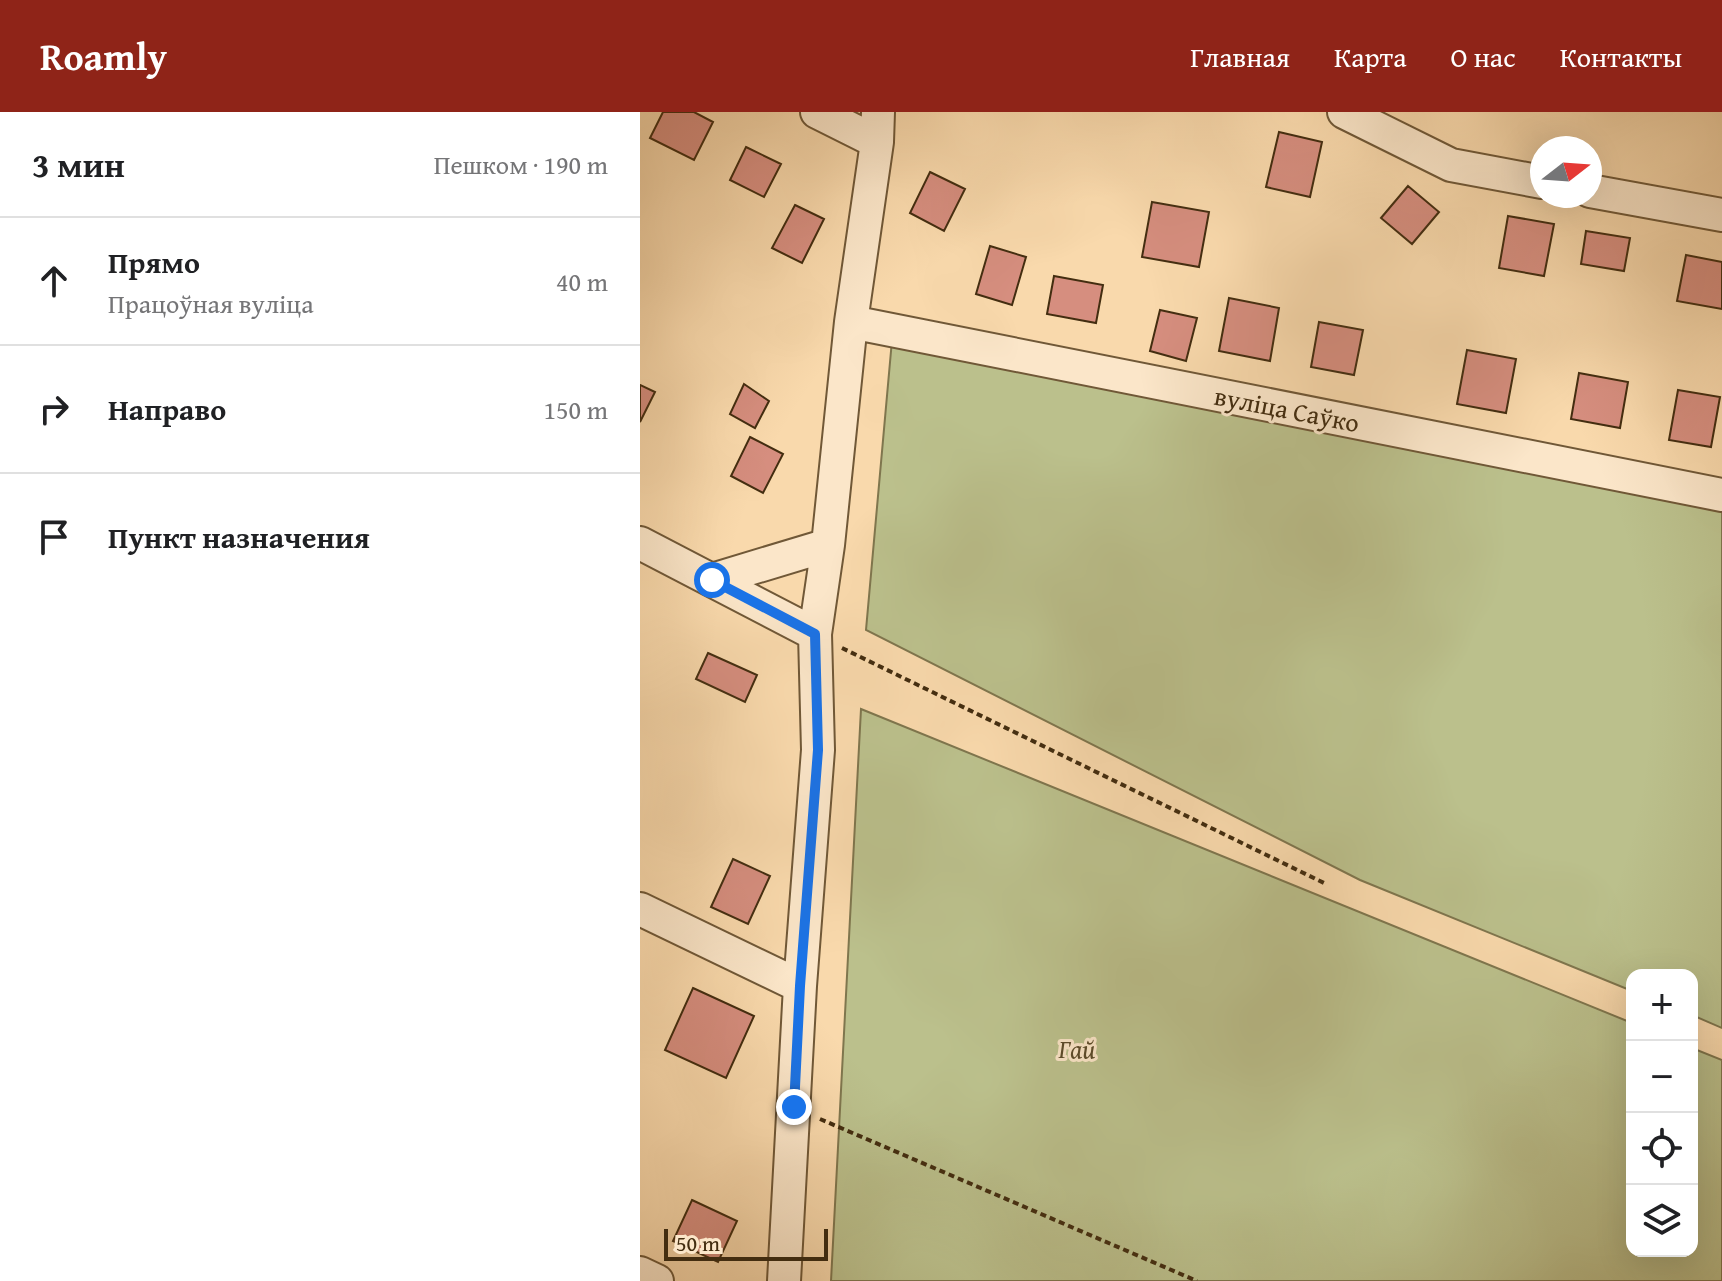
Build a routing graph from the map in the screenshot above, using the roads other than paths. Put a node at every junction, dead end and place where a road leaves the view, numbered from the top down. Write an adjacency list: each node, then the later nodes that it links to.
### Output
1 (817, 112): 3 (street)
2 (1344, 112): 4 (street)
3 (877, 127): 7 (street)
4 (1530, 180)
5 (1602, 193): 6 (street)
6 (1722, 215)
7 (851, 322): 8 (street, вуліца Саўко); 10 (street)
8 (1722, 495)
9 (640, 543): 11 (street)
10 (828, 545): 11 (street); 12 (street)
11 (712, 580): 12 (street)
12 (815, 634): 14 (street)
13 (640, 909): 14 (street)
14 (800, 986): 17 (street)
15 (640, 1273): 16 (street)
16 (657, 1281)
17 (784, 1281)

